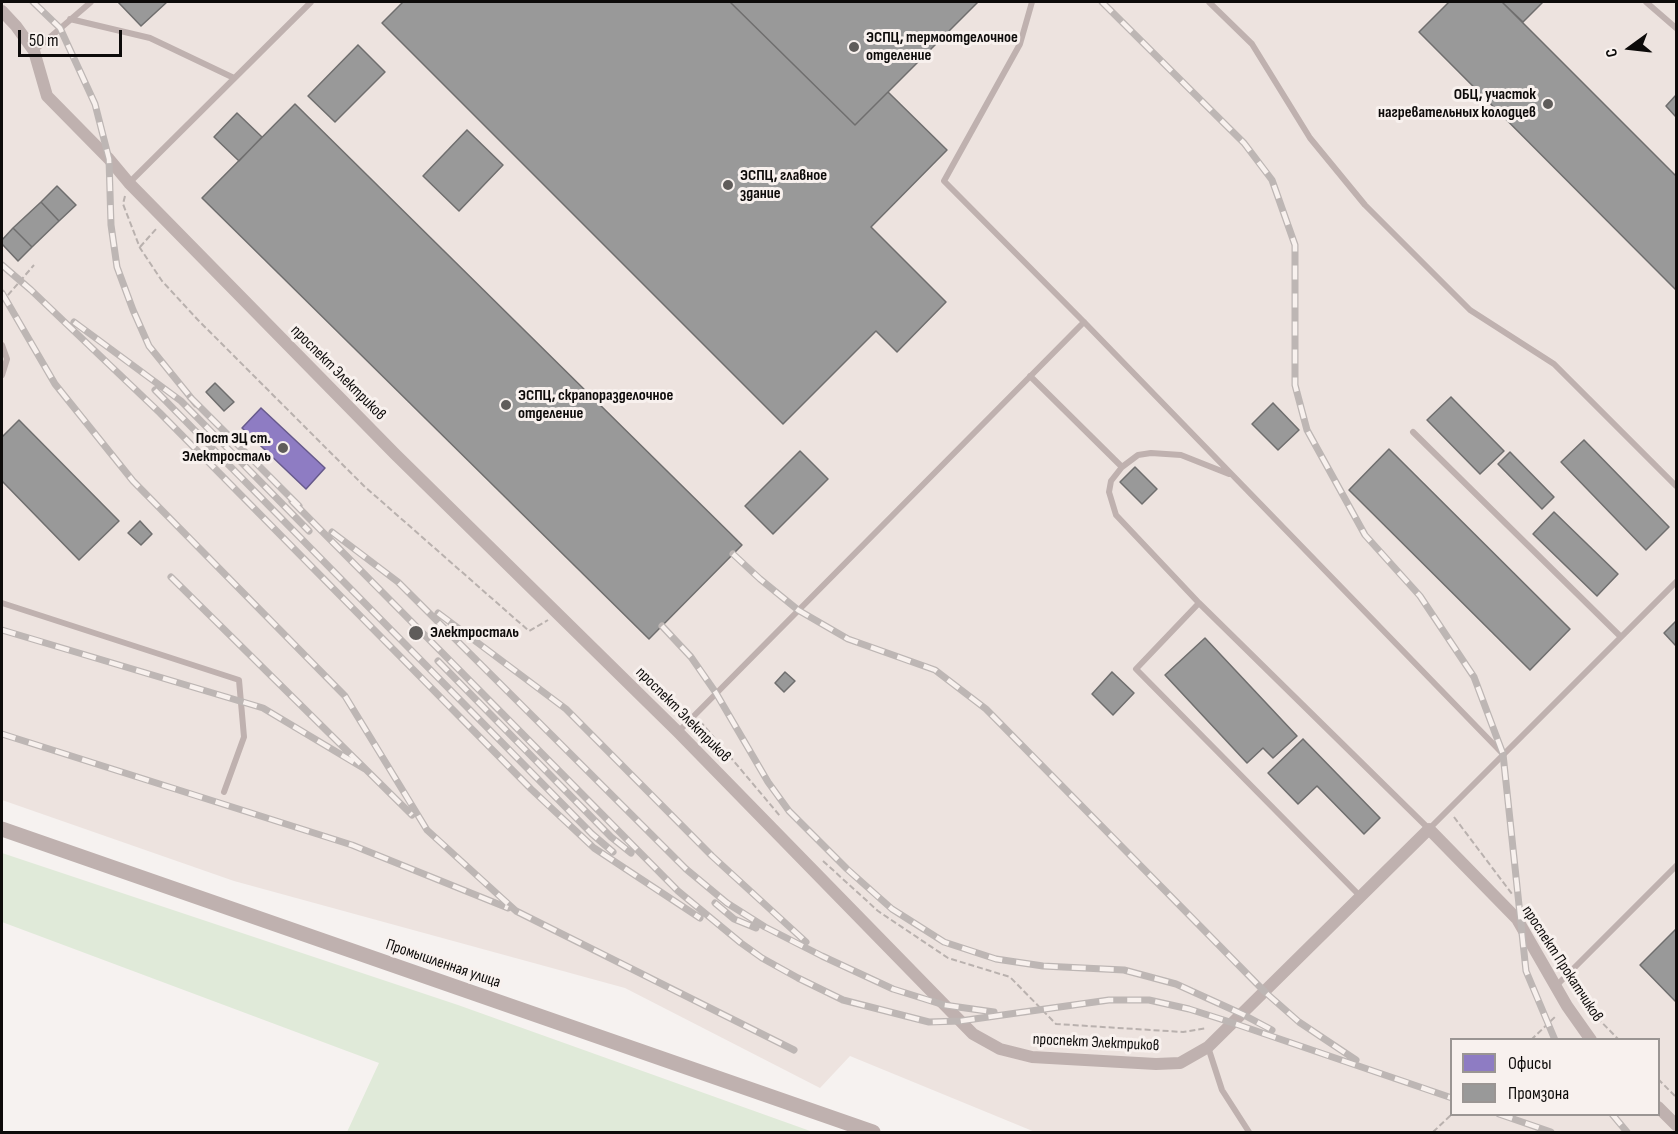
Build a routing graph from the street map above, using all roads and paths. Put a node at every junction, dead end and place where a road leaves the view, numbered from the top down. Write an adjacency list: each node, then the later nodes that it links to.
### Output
1 (91, 2): 7 (lane)
2 (310, 2): 10 (lane)
3 (1032, 2): 16 (lane)
4 (1209, 2): 23 (lane)
5 (1646, 2): 8 (lane)
6 (2, 11): 9 (street, проспект Электриков)
7 (70, 19): 9 (lane); 10 (lane)
8 (1677, 28)
9 (33, 51): 11 (street, проспект Электриков)
10 (234, 78): 11 (lane)
11 (129, 183): 12 (street, проспект Электриков); 13 (path)
12 (164, 220): 13 (path); 27 (street, проспект Электриков)
13 (140, 248): 27 (path)
14 (34, 265): 15 (path)
15 (2, 302)
16 (1084, 322): 19 (lane); 22 (lane)
17 (2, 345): 18 (lane)
18 (2, 375)
19 (1030, 376): 21 (lane); 29 (lane)
20 (1413, 432): 28 (lane)
21 (1122, 467): 22 (lane); 26 (lane)
22 (1233, 475): 31 (lane)
23 (1677, 486)
24 (1677, 582): 28 (lane)
25 (2, 603): 32 (lane)
26 (1199, 603): 35 (lane); 38 (lane)
27 (558, 614): 30 (street, проспект Электриков)
28 (1621, 637): 31 (lane)
29 (695, 714): 30 (lane); 33 (path)
30 (678, 732): 45 (street, проспект Электриков)
31 (1503, 754): 35 (lane)
32 (224, 792)
33 (781, 817)
34 (2, 829): 51 (street, Промышленная улица)
35 (1429, 829): 38 (street, проспект Электриков); 39 (street, проспект Прокатчиков)
36 (819, 856): 42 (path)
37 (1677, 866): 39 (lane)
38 (1361, 897): 42 (street, проспект Электриков)
39 (1556, 986): 41 (street, проспект Прокатчиков)
40 (1577, 997): 41 (path)
41 (1567, 1006): 43 (path); 44 (street, проспект Прокатчиков)
42 (1227, 1029): 45 (street, проспект Электриков)
43 (1533, 1038)
44 (1590, 1038)
45 (1208, 1047): 52 (lane)
46 (1660, 1080): 47 (path)
47 (1677, 1097)
48 (1660, 1108): 50 (street)
49 (1450, 1116): 53 (path)
50 (1677, 1125)
51 (873, 1132)
52 (1249, 1132)
53 (1433, 1132)

